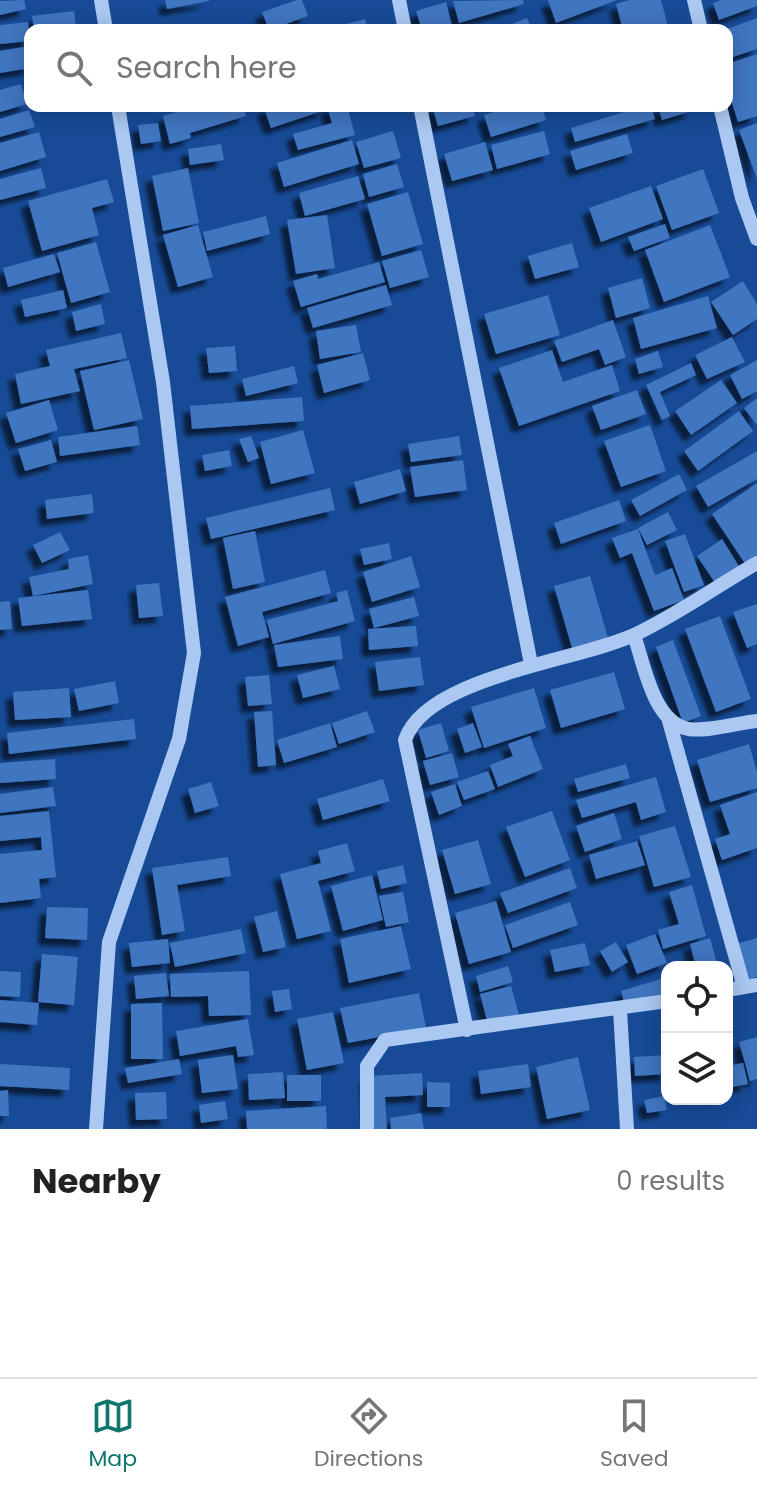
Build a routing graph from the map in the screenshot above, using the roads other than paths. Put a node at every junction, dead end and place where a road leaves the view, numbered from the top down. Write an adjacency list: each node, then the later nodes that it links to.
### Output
1 (101, 0): 4 (street)
2 (399, 0): 5 (street)
3 (694, 0): 6 (street)
4 (105, 24)
5 (404, 24)
6 (700, 24)
7 (119, 112): 20 (street)
8 (421, 112): 13 (street)
9 (722, 112): 10 (street)
10 (757, 239)
11 (757, 563): 12 (street)
12 (634, 635): 13 (street); 14 (street)
13 (531, 664): 19 (street)
14 (669, 721): 15 (street); 16 (street)
15 (757, 721)
16 (751, 986)
17 (661, 1002): 18 (street)
18 (620, 1010): 19 (street); 22 (street)
19 (467, 1030): 21 (street)
20 (96, 1129)
21 (367, 1129)
22 (627, 1129)

